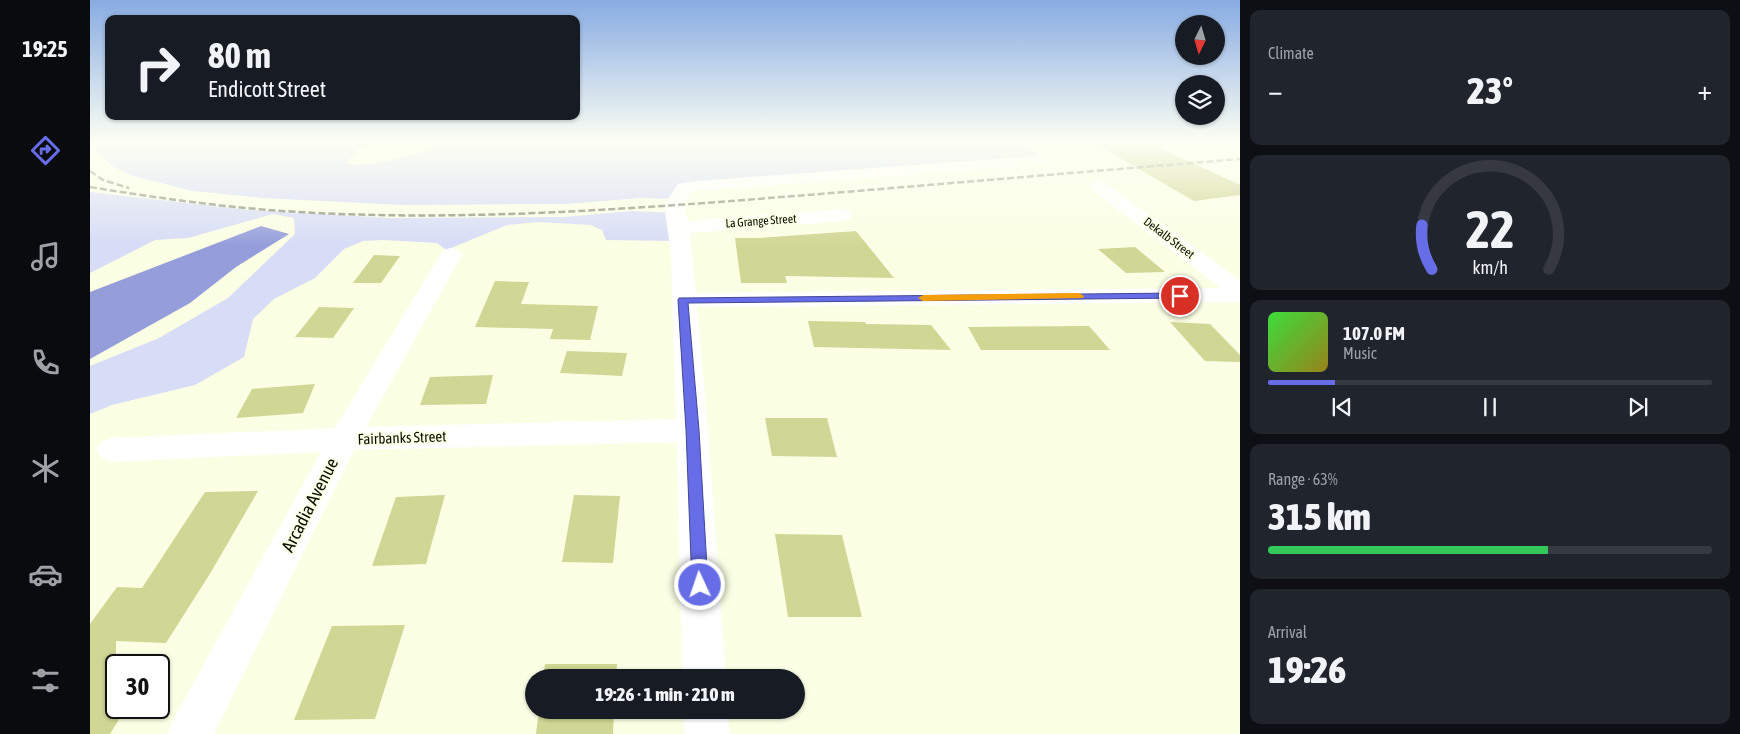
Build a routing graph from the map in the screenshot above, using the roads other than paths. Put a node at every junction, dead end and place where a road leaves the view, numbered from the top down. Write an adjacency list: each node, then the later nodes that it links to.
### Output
1 (815, 177): 4 (street)
2 (1098, 186): 6 (street, Dekalb Street)
3 (842, 215): 4 (street, La Grange Street)
4 (677, 217): 8 (street)
5 (451, 255): 10 (street, Arcadia Avenue)
6 (1240, 291)
7 (1240, 295): 8 (street)
8 (683, 300): 9 (street)
9 (693, 430): 10 (street, Fairbanks Street); 12 (street)
10 (344, 439): 11 (street, Fairbanks Street); 14 (street, Arcadia Avenue)
11 (112, 450)
12 (704, 669)
13 (706, 719): 15 (street)
14 (190, 734)
15 (707, 734)

